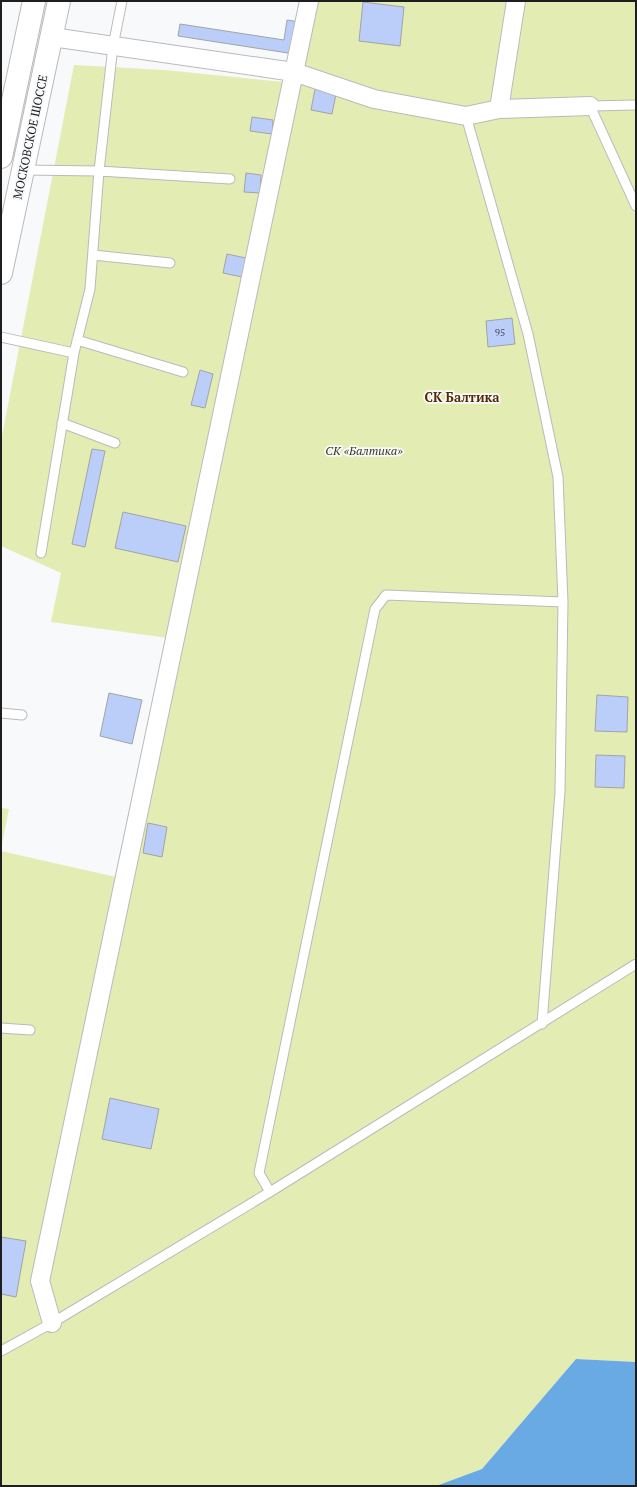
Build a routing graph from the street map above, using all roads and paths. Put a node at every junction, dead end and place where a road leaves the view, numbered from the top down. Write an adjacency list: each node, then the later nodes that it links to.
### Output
1 (34, 1): 13 (main road, МОСКОВСКОЕ ШОССЕ)
2 (59, 1): 6 (main road, МОСКОВСКОЕ ШОССЕ)
3 (122, 1): 7 (lane)
4 (309, 1): 8 (street)
5 (516, 1): 11 (street)
6 (52, 37): 7 (street); 14 (main road, МОСКОВСКОЕ ШОССЕ)
7 (113, 46): 8 (street); 15 (lane)
8 (294, 72): 12 (street); 36 (street)
9 (636, 105): 10 (lane)
10 (590, 106): 11 (street); 17 (lane)
11 (499, 109): 12 (street)
12 (466, 116): 28 (lane)
13 (1, 157)
14 (23, 170): 15 (lane); 20 (main road, МОСКОВСКОЕ ШОССЕ)
15 (99, 171): 16 (lane); 18 (lane)
16 (230, 179)
17 (636, 206)
18 (93, 255): 19 (lane); 22 (lane)
19 (170, 262)
20 (1, 273)
21 (1, 336): 23 (lane)
22 (77, 340): 23 (lane); 24 (lane)
23 (74, 353): 25 (lane)
24 (183, 372)
25 (62, 423): 26 (lane); 27 (lane)
26 (115, 443)
27 (41, 553)
28 (563, 602): 32 (lane); 35 (lane)
29 (1, 713): 30 (lane)
30 (22, 715)
31 (636, 964): 32 (lane)
32 (542, 1024): 35 (lane)
33 (1, 1028): 34 (lane)
34 (30, 1030)
35 (270, 1192): 36 (lane)
36 (52, 1323): 37 (lane)
37 (1, 1351)

